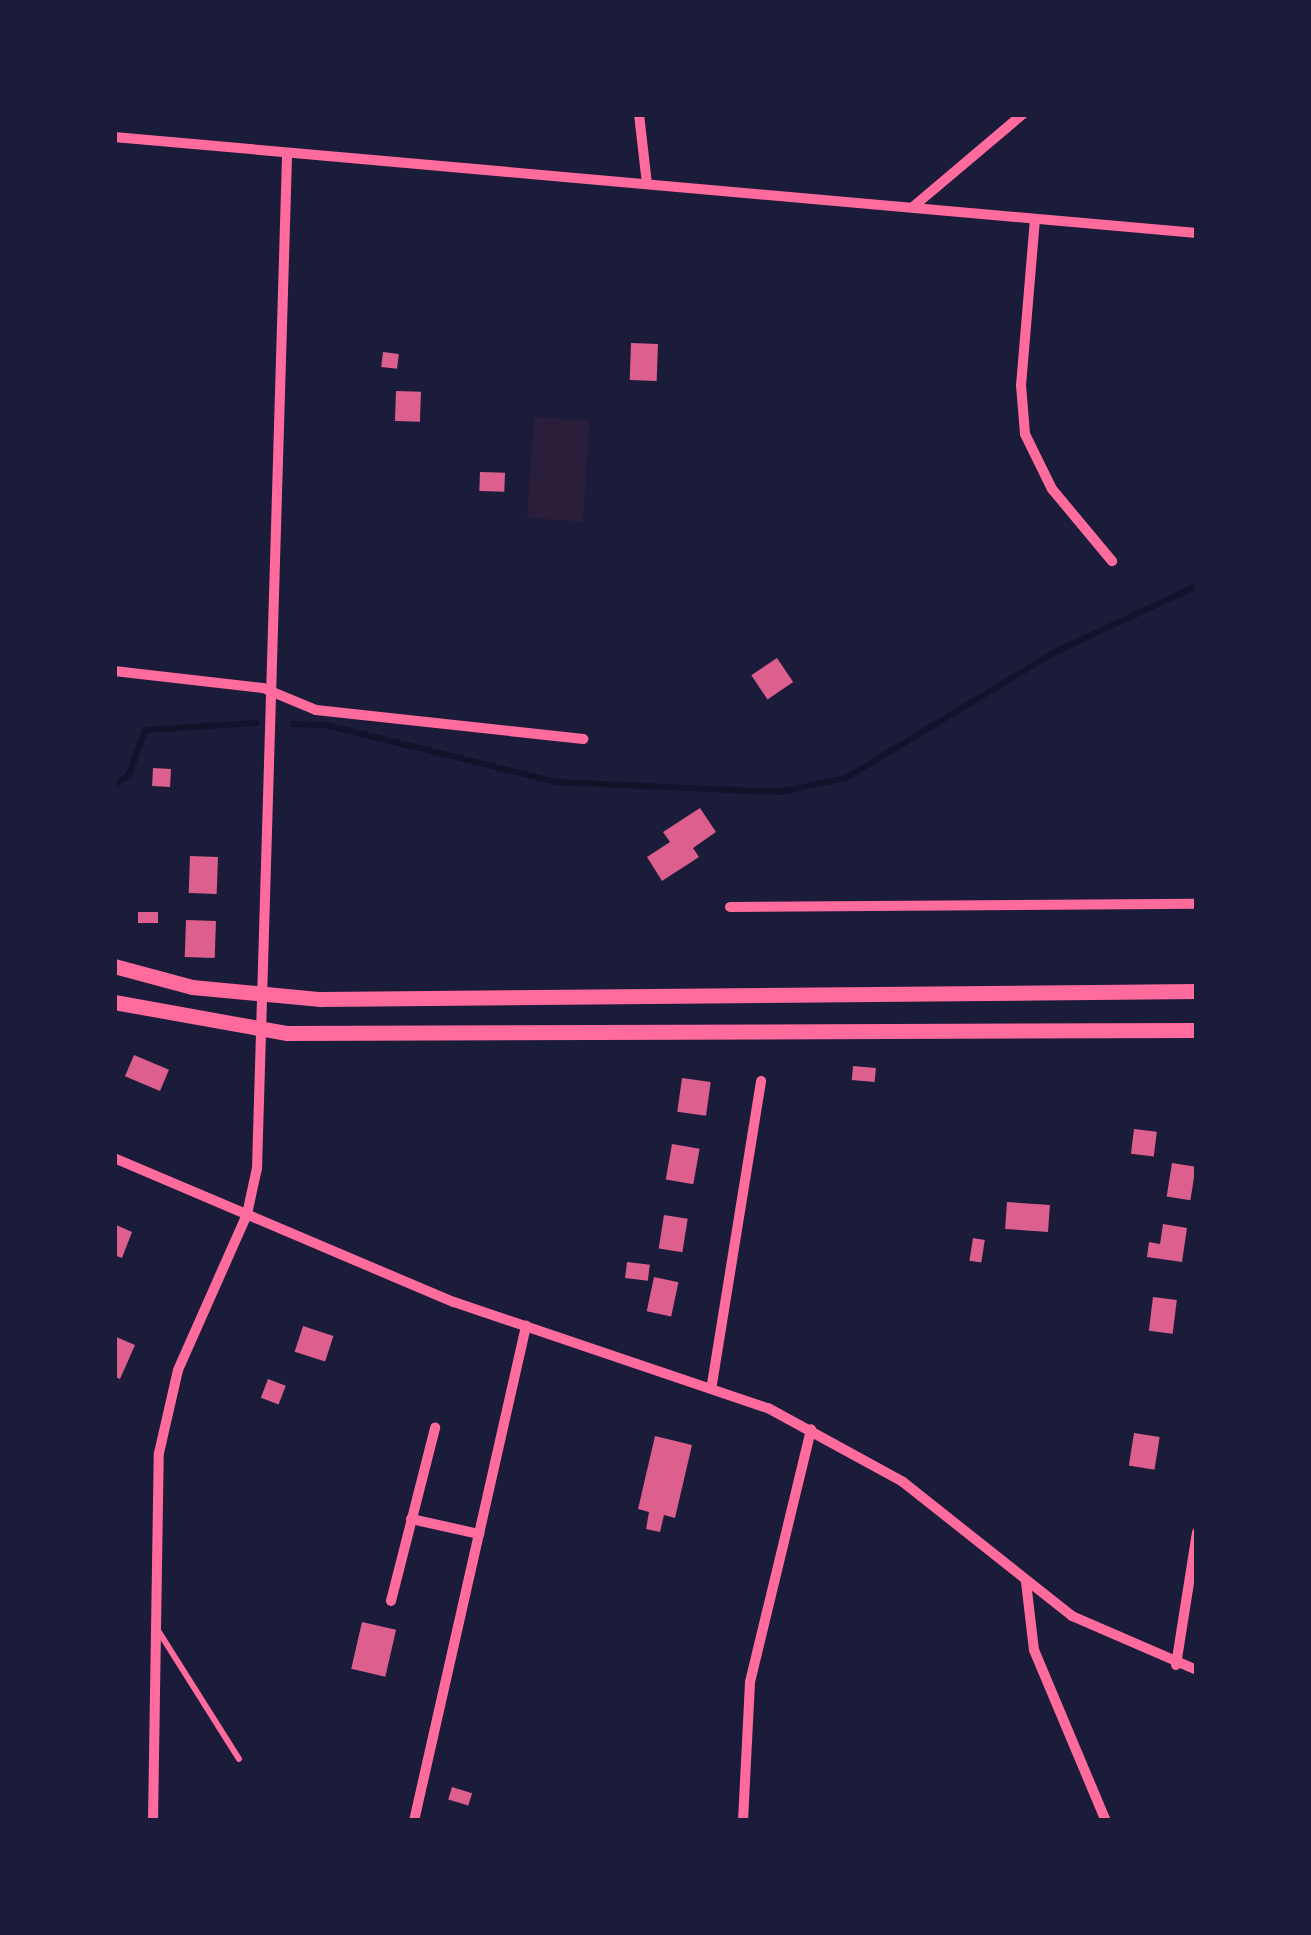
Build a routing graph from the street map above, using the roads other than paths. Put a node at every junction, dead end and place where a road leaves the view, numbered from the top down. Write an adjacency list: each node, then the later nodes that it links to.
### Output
1 (639, 114): 5 (street)
2 (1023, 114): 6 (street)
3 (114, 136): 4 (street)
4 (287, 157): 5 (street); 11 (street)
5 (647, 184): 6 (street)
6 (914, 206): 7 (street)
7 (1035, 219): 8 (street); 9 (street)
8 (1197, 233)
9 (1112, 561)
10 (114, 671): 11 (street)
11 (276, 693): 12 (street); 17 (street)
12 (584, 739)
13 (1197, 904): 14 (street)
14 (730, 907)
15 (114, 966): 17 (main road)
16 (1197, 991): 17 (main road)
17 (266, 997): 20 (street)
18 (114, 1002): 20 (main road)
19 (1197, 1030): 20 (main road)
20 (264, 1031): 23 (street)
21 (761, 1081): 25 (street)
22 (114, 1158): 23 (street)
23 (247, 1214): 24 (street); 33 (street)
24 (526, 1326): 25 (street); 30 (street)
25 (712, 1384): 27 (street)
26 (435, 1428): 28 (street)
27 (811, 1429): 31 (street); 39 (street)
28 (411, 1519): 30 (street); 32 (street)
29 (1197, 1533): 34 (street)
30 (478, 1534): 38 (street)
31 (1026, 1582): 34 (street); 40 (street)
32 (391, 1600)
33 (154, 1624): 36 (lane); 37 (street)
34 (1176, 1665): 35 (street)
35 (1197, 1670)
36 (239, 1759)
37 (153, 1821)
38 (414, 1821)
39 (743, 1821)
40 (1106, 1821)

